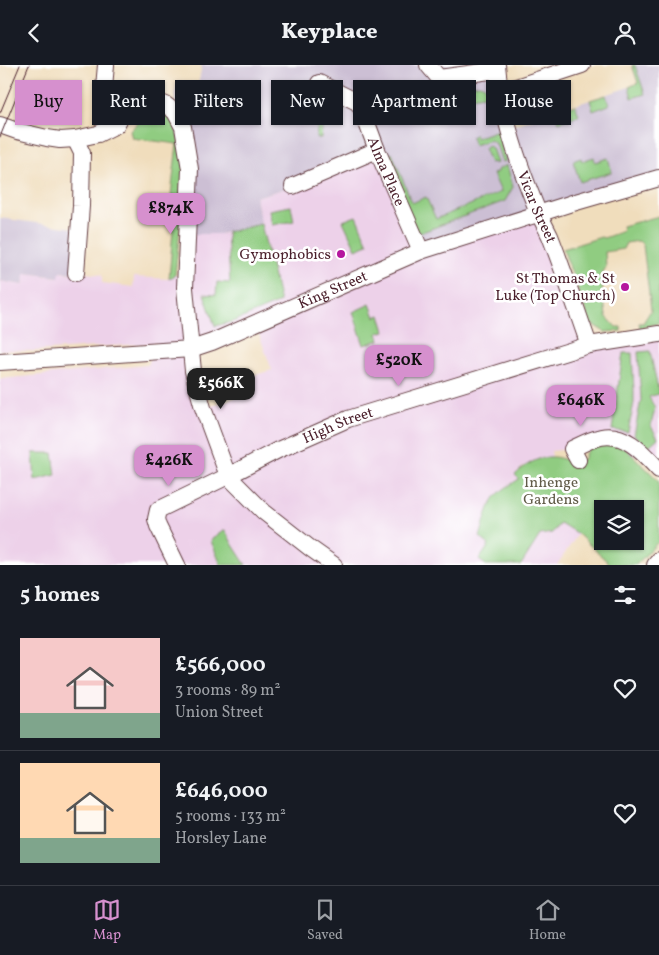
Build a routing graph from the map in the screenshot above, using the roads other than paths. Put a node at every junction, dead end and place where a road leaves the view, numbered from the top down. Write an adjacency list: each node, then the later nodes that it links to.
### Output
1 (106, 65): 6 (street)
2 (428, 65): 5 (street)
3 (582, 65): 7 (street)
4 (497, 68): 5 (street)
5 (439, 78)
6 (105, 80)
7 (536, 80)
8 (343, 95): 14 (street, Alma Place)
9 (165, 105): 22 (street)
10 (0, 125): 13 (street)
11 (116, 125): 13 (street)
12 (508, 125): 17 (street, Vicar Street)
13 (75, 139): 19 (street)
14 (377, 150): 16 (street); 18 (street, Alma Place)
15 (659, 178): 17 (street, King Street)
16 (293, 186)
17 (539, 213): 18 (street, King Street); 21 (street, Vicar Street)
18 (421, 251): 22 (street, King Street)
19 (76, 273)
20 (659, 334): 21 (street, High Street)
21 (588, 345): 26 (street, High Street)
22 (191, 349): 23 (street, King Street); 26 (street)
23 (0, 363)
24 (578, 460): 25 (street)
25 (659, 470)
26 (228, 477): 28 (street, High Street); 29 (street)
27 (659, 561): 30 (street)
28 (176, 565)
29 (334, 565)
30 (655, 565)

